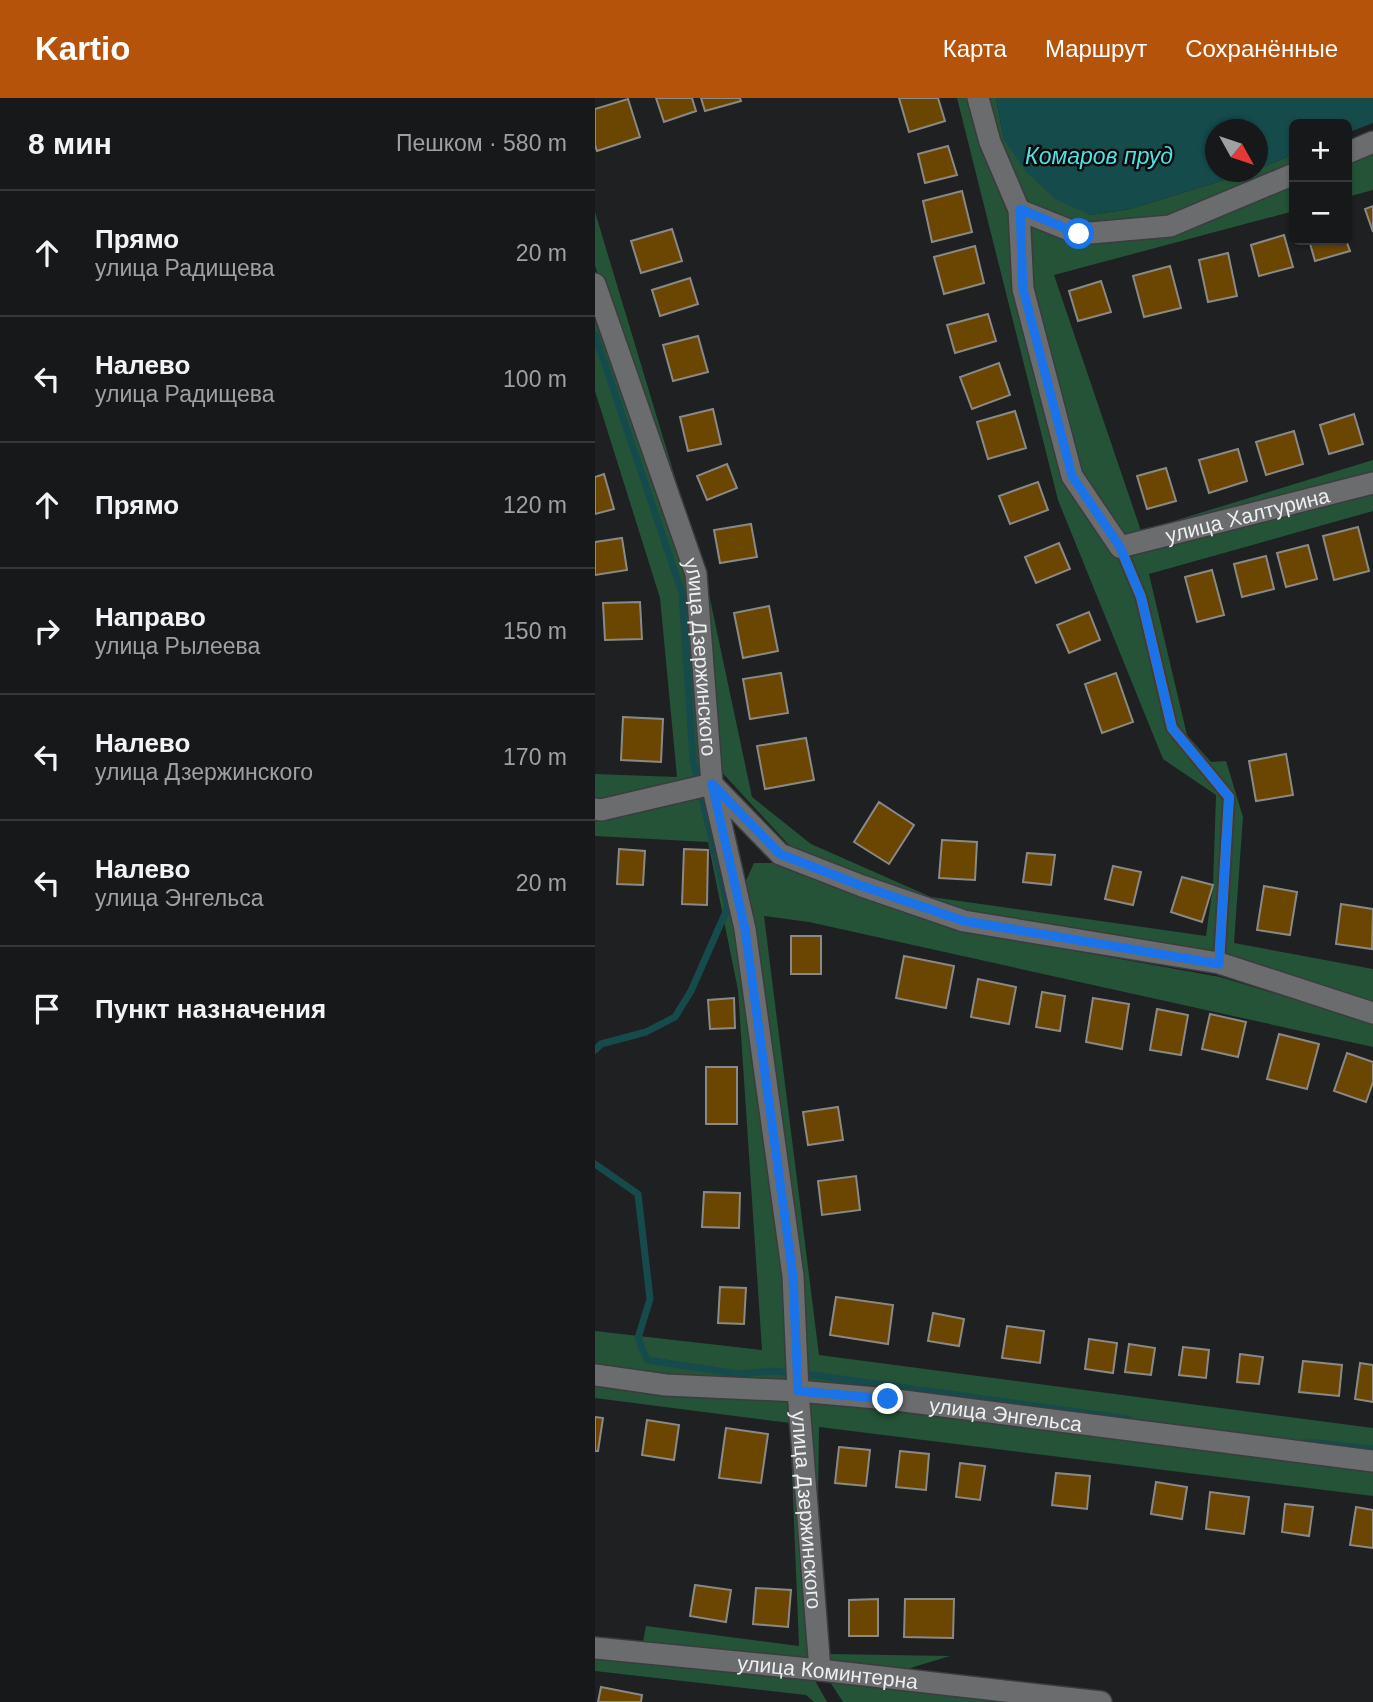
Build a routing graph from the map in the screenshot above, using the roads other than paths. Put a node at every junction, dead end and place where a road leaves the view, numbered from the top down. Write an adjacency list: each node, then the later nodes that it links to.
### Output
1 (978, 98): 5 (street)
2 (1373, 142): 3 (street)
3 (1352, 151)
4 (1289, 176): 5 (street)
5 (1020, 209): 8 (street)
6 (595, 284): 9 (street, улица Дзержинского)
7 (1373, 483): 8 (street, улица Халтурина)
8 (1120, 547): 11 (lane)
9 (712, 784): 10 (street); 11 (street); 14 (street, улица Дзержинского)
10 (595, 809)
11 (1219, 964): 12 (street)
12 (1373, 1013)
13 (595, 1375): 14 (street, улица Энгельса)
14 (798, 1391): 15 (street, улица Энгельса); 17 (street, улица Дзержинского)
15 (1373, 1461)
16 (595, 1648): 17 (street, улица Коминтерна)
17 (820, 1670): 18 (street, улица Коминтерна)
18 (1101, 1702)

